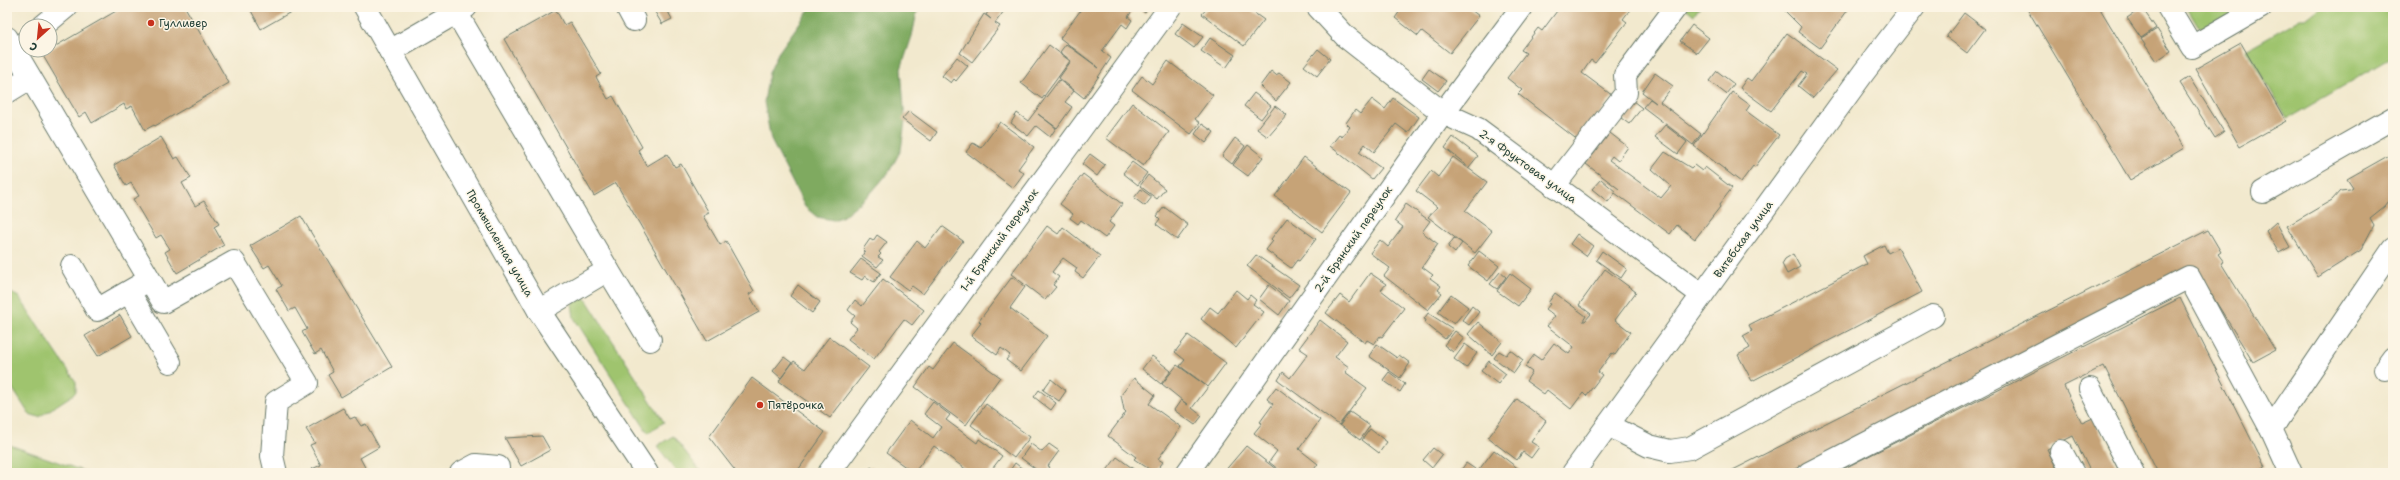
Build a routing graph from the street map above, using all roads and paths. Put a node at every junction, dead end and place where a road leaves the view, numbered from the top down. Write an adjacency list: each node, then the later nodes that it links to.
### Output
1 (66, 7): 11 (street)
2 (365, 7): 13 (street, Промышленная улица)
3 (1170, 7): 39 (street, 1-й Брянский переулок)
4 (1318, 7): 16 (street, 2-я Фруктовая улица)
5 (1522, 7): 16 (street, 2-й Брянский переулок)
6 (1676, 7): 18 (street)
7 (1914, 7): 25 (street, Витебская улица)
8 (2168, 7): 9 (street)
9 (2262, 7)
10 (459, 9): 13 (street); 22 (street)
11 (53, 18)
12 (16, 43): 14 (street)
13 (390, 51): 26 (street, Промышленная улица)
14 (30, 78): 15 (street); 23 (street)
15 (7, 92)
16 (1443, 113): 18 (street, 2-я Фруктовая улица); 40 (street, 2-й Брянский переулок)
17 (2393, 118): 19 (street)
18 (1554, 186): 25 (street, 2-я Фруктовая улица)
19 (2264, 192)
20 (2393, 249): 32 (street)
21 (72, 266): 24 (street)
22 (608, 270): 26 (street); 28 (street)
23 (149, 280): 24 (street); 36 (street)
24 (129, 292): 29 (street)
25 (1702, 295): 31 (street, Витебская улица)
26 (540, 311): 38 (street, Промышленная улица)
27 (1933, 316): 31 (street)
28 (650, 340)
29 (170, 362)
30 (2090, 389): 44 (street)
31 (1608, 425): 41 (street, Витебская улица)
32 (2271, 429): 35 (street); 42 (street)
33 (2061, 451): 43 (street)
34 (498, 467): 37 (street)
35 (2285, 471)
36 (276, 473)
37 (461, 473)
38 (647, 473)
39 (829, 473)
40 (1187, 473)
41 (1573, 473)
42 (1809, 473)
43 (2073, 473)
44 (2133, 473)

